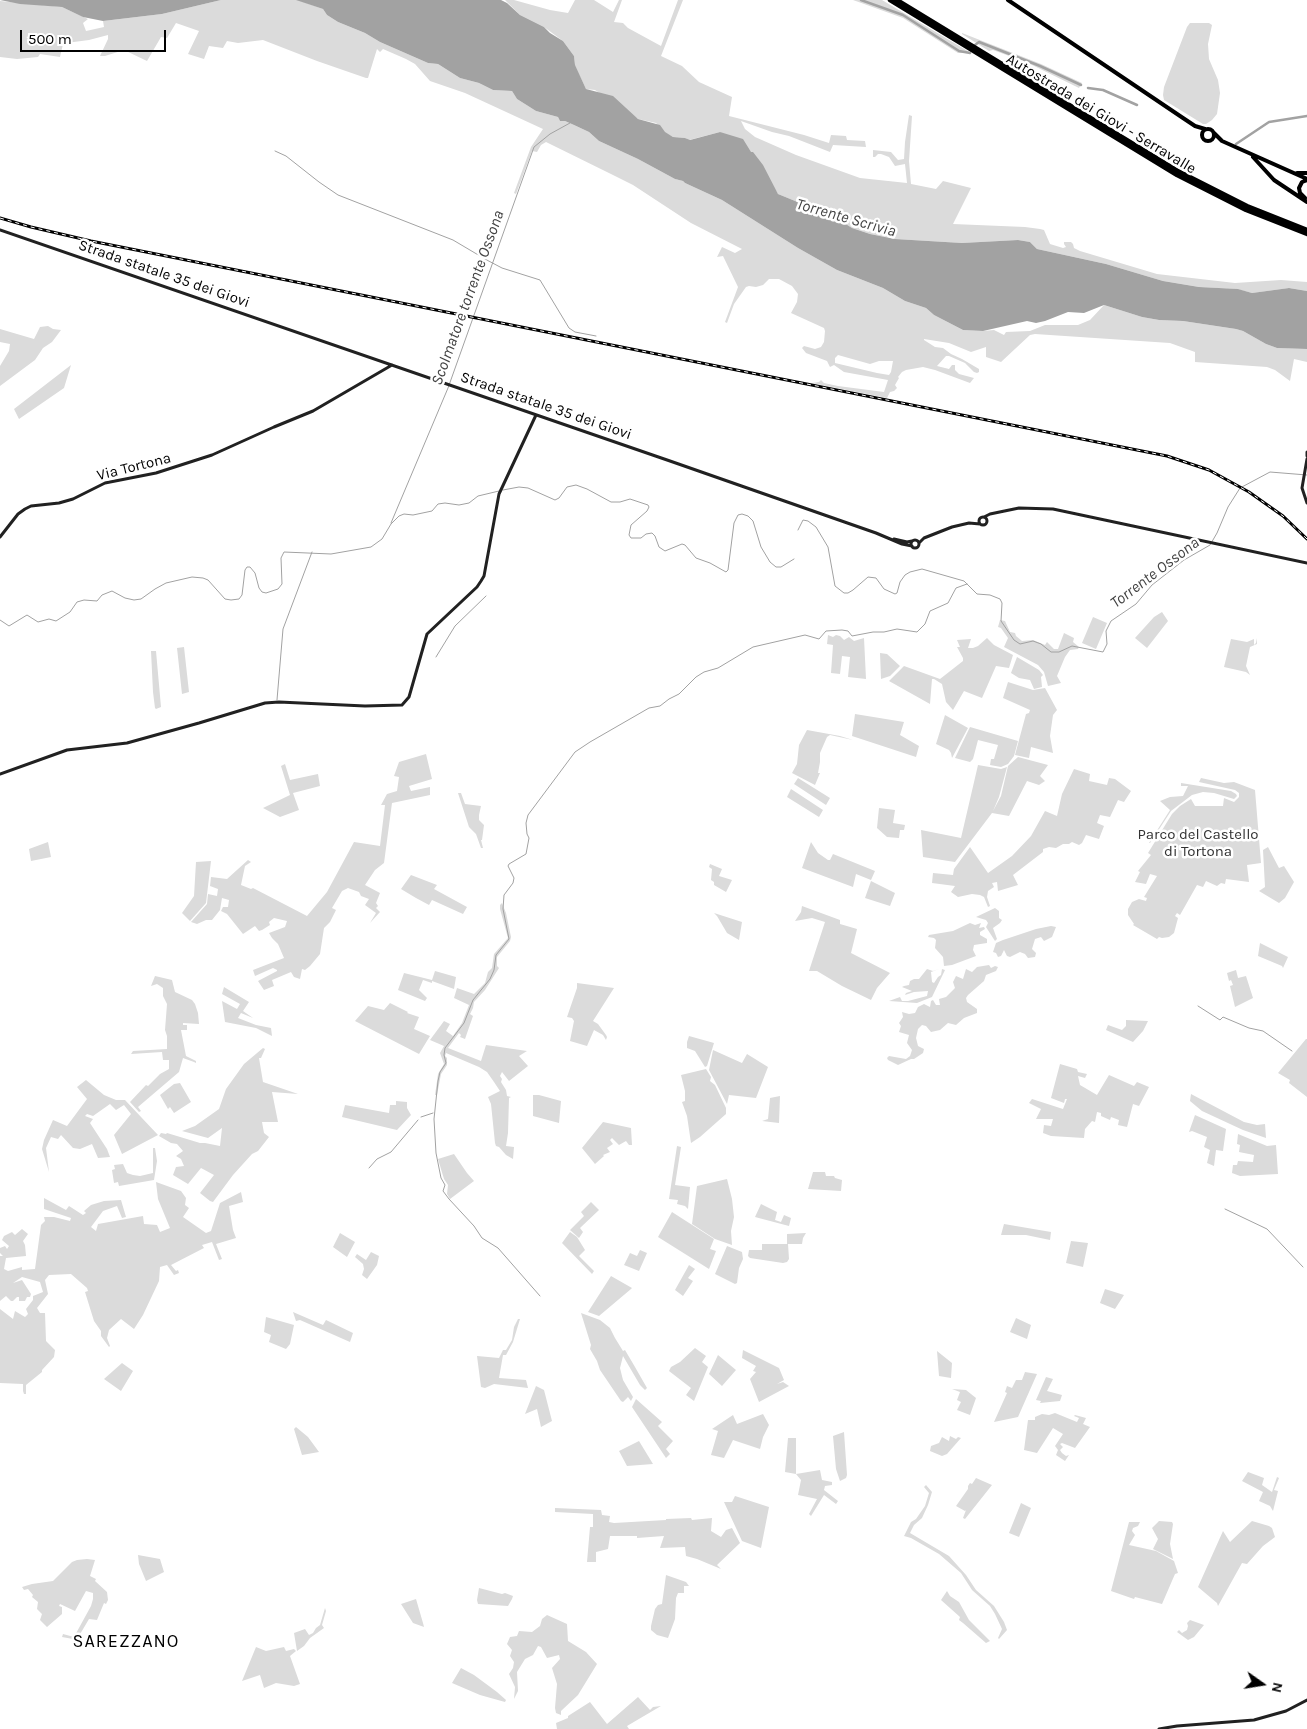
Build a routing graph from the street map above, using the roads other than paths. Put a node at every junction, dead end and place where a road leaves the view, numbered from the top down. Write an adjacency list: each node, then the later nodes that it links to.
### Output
1 (890, 0): 17 (highway, Autostrada dei Giovi - Serravalle)
2 (897, 0): 16 (highway, Autostrada dei Giovi - Serravalle)
3 (1008, 0): 4 (main road)
4 (1195, 126): 5 (main road); 7 (main road)
5 (1206, 129): 6 (main road); 7 (main road)
6 (1214, 133): 8 (main road); 9 (main road)
7 (1202, 134): 8 (main road)
8 (1211, 140): 9 (main road)
9 (1222, 141): 10 (main road)
10 (1252, 155): 11 (main road); 14 (main road)
11 (1286, 171): 12 (main road); 13 (main road)
12 (1307, 173)
13 (1307, 180): 14 (main road)
14 (1307, 201)
15 (0, 230): 18 (main road, Strada statale 35 dei Giovi)
16 (1307, 230)
17 (1307, 234)
18 (392, 365): 19 (main road, Strada statale 35 dei Giovi); 27 (main road, Via Tortona)
19 (536, 415): 29 (main road, Strada statale 35 dei Giovi); 33 (main road)
20 (1307, 452): 21 (main road)
21 (1307, 458): 22 (main road)
22 (1307, 464): 23 (main road)
23 (1307, 503)
24 (985, 518): 25 (main road); 25 (main road); 32 (main road)
25 (980, 522): 26 (main road)
26 (933, 534): 28 (main road); 30 (main road)
27 (0, 537)
28 (914, 541): 29 (main road); 30 (main road); 31 (main road)
29 (904, 543): 31 (main road, Strada statale 35 dei Giovi)
30 (919, 543): 31 (main road)
31 (912, 546)
32 (1307, 563)
33 (0, 774)
34 (1307, 1700): 35 (main road)
35 (1159, 1729)

